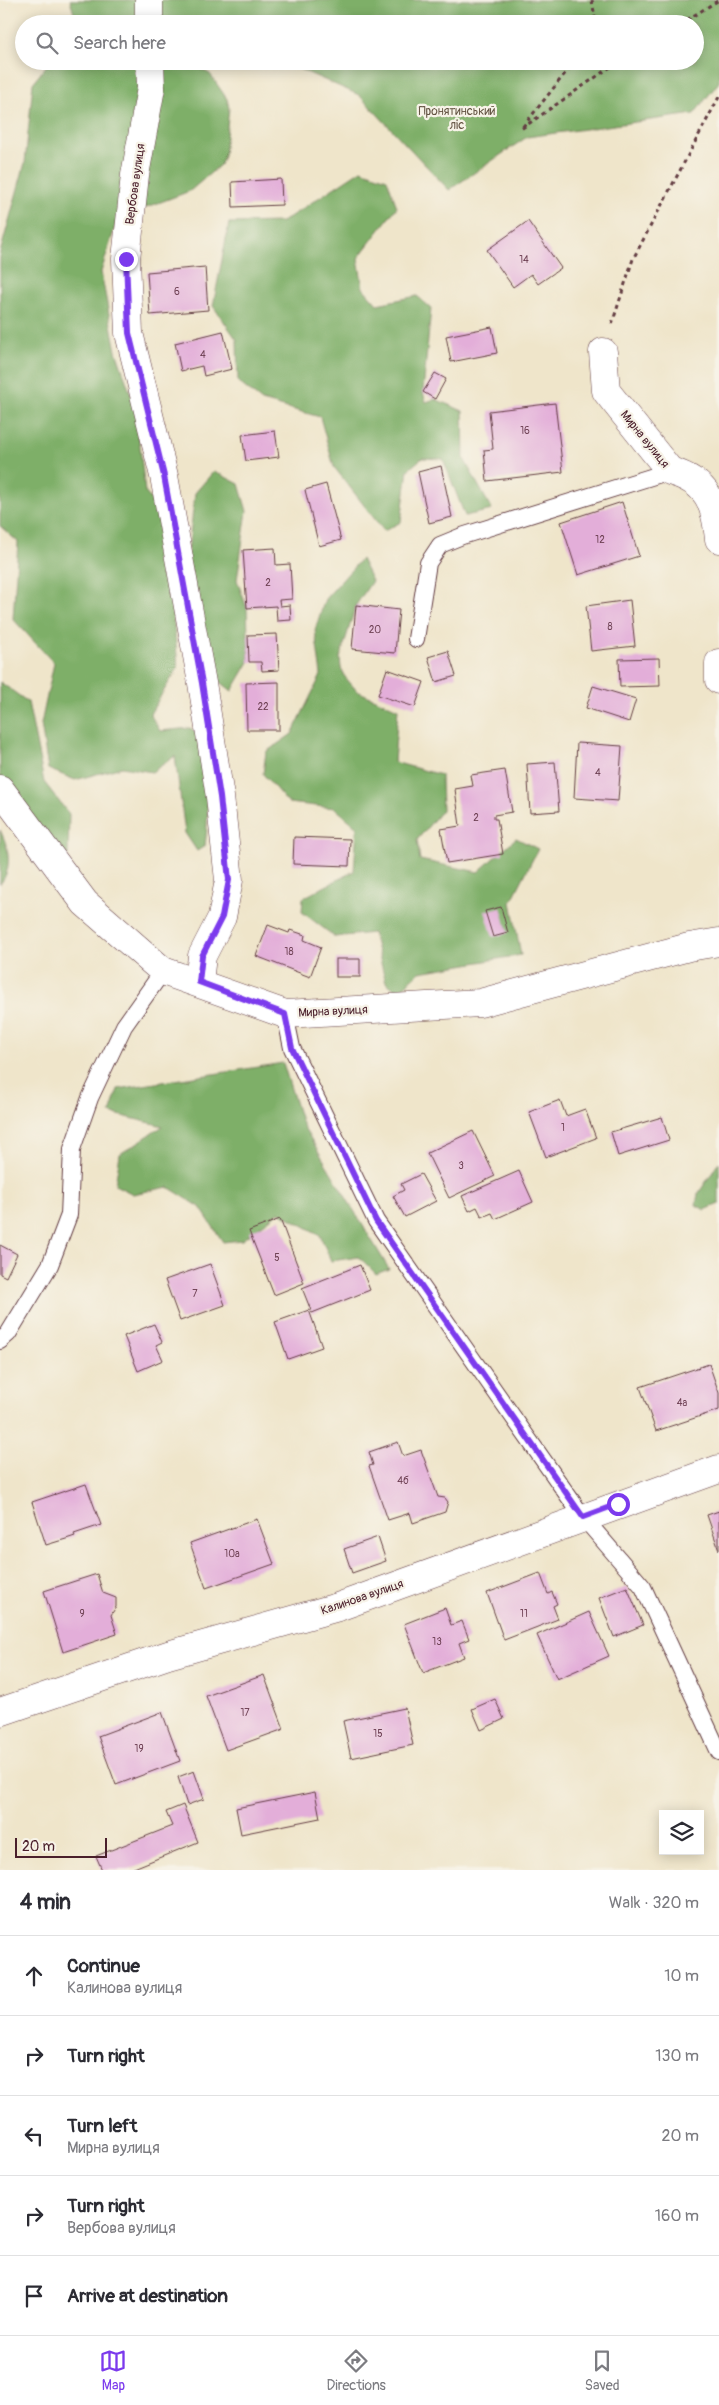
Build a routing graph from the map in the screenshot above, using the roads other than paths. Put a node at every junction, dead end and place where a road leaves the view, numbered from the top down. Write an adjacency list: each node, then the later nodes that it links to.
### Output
1 (149, 0): 2 (street)
2 (149, 15)
3 (150, 70): 13 (street, Вербова вулиця)
4 (603, 352): 5 (street, Мирна вулиця)
5 (670, 471): 6 (street, Мирна вулиця); 7 (lane)
6 (719, 539)
7 (416, 639)
8 (719, 663): 9 (street)
9 (719, 680)
10 (0, 789): 12 (street, Мирна вулиця)
11 (719, 942): 14 (street, Мирна вулиця)
12 (163, 971): 13 (street, Мирна вулиця); 15 (lane)
13 (199, 982): 14 (street, Мирна вулиця)
14 (285, 1014): 17 (lane)
15 (0, 1341)
16 (719, 1469): 17 (street, Калинова вулиця)
17 (583, 1517): 18 (street, Калинова вулиця); 19 (lane)
18 (0, 1712)
19 (719, 1752)

